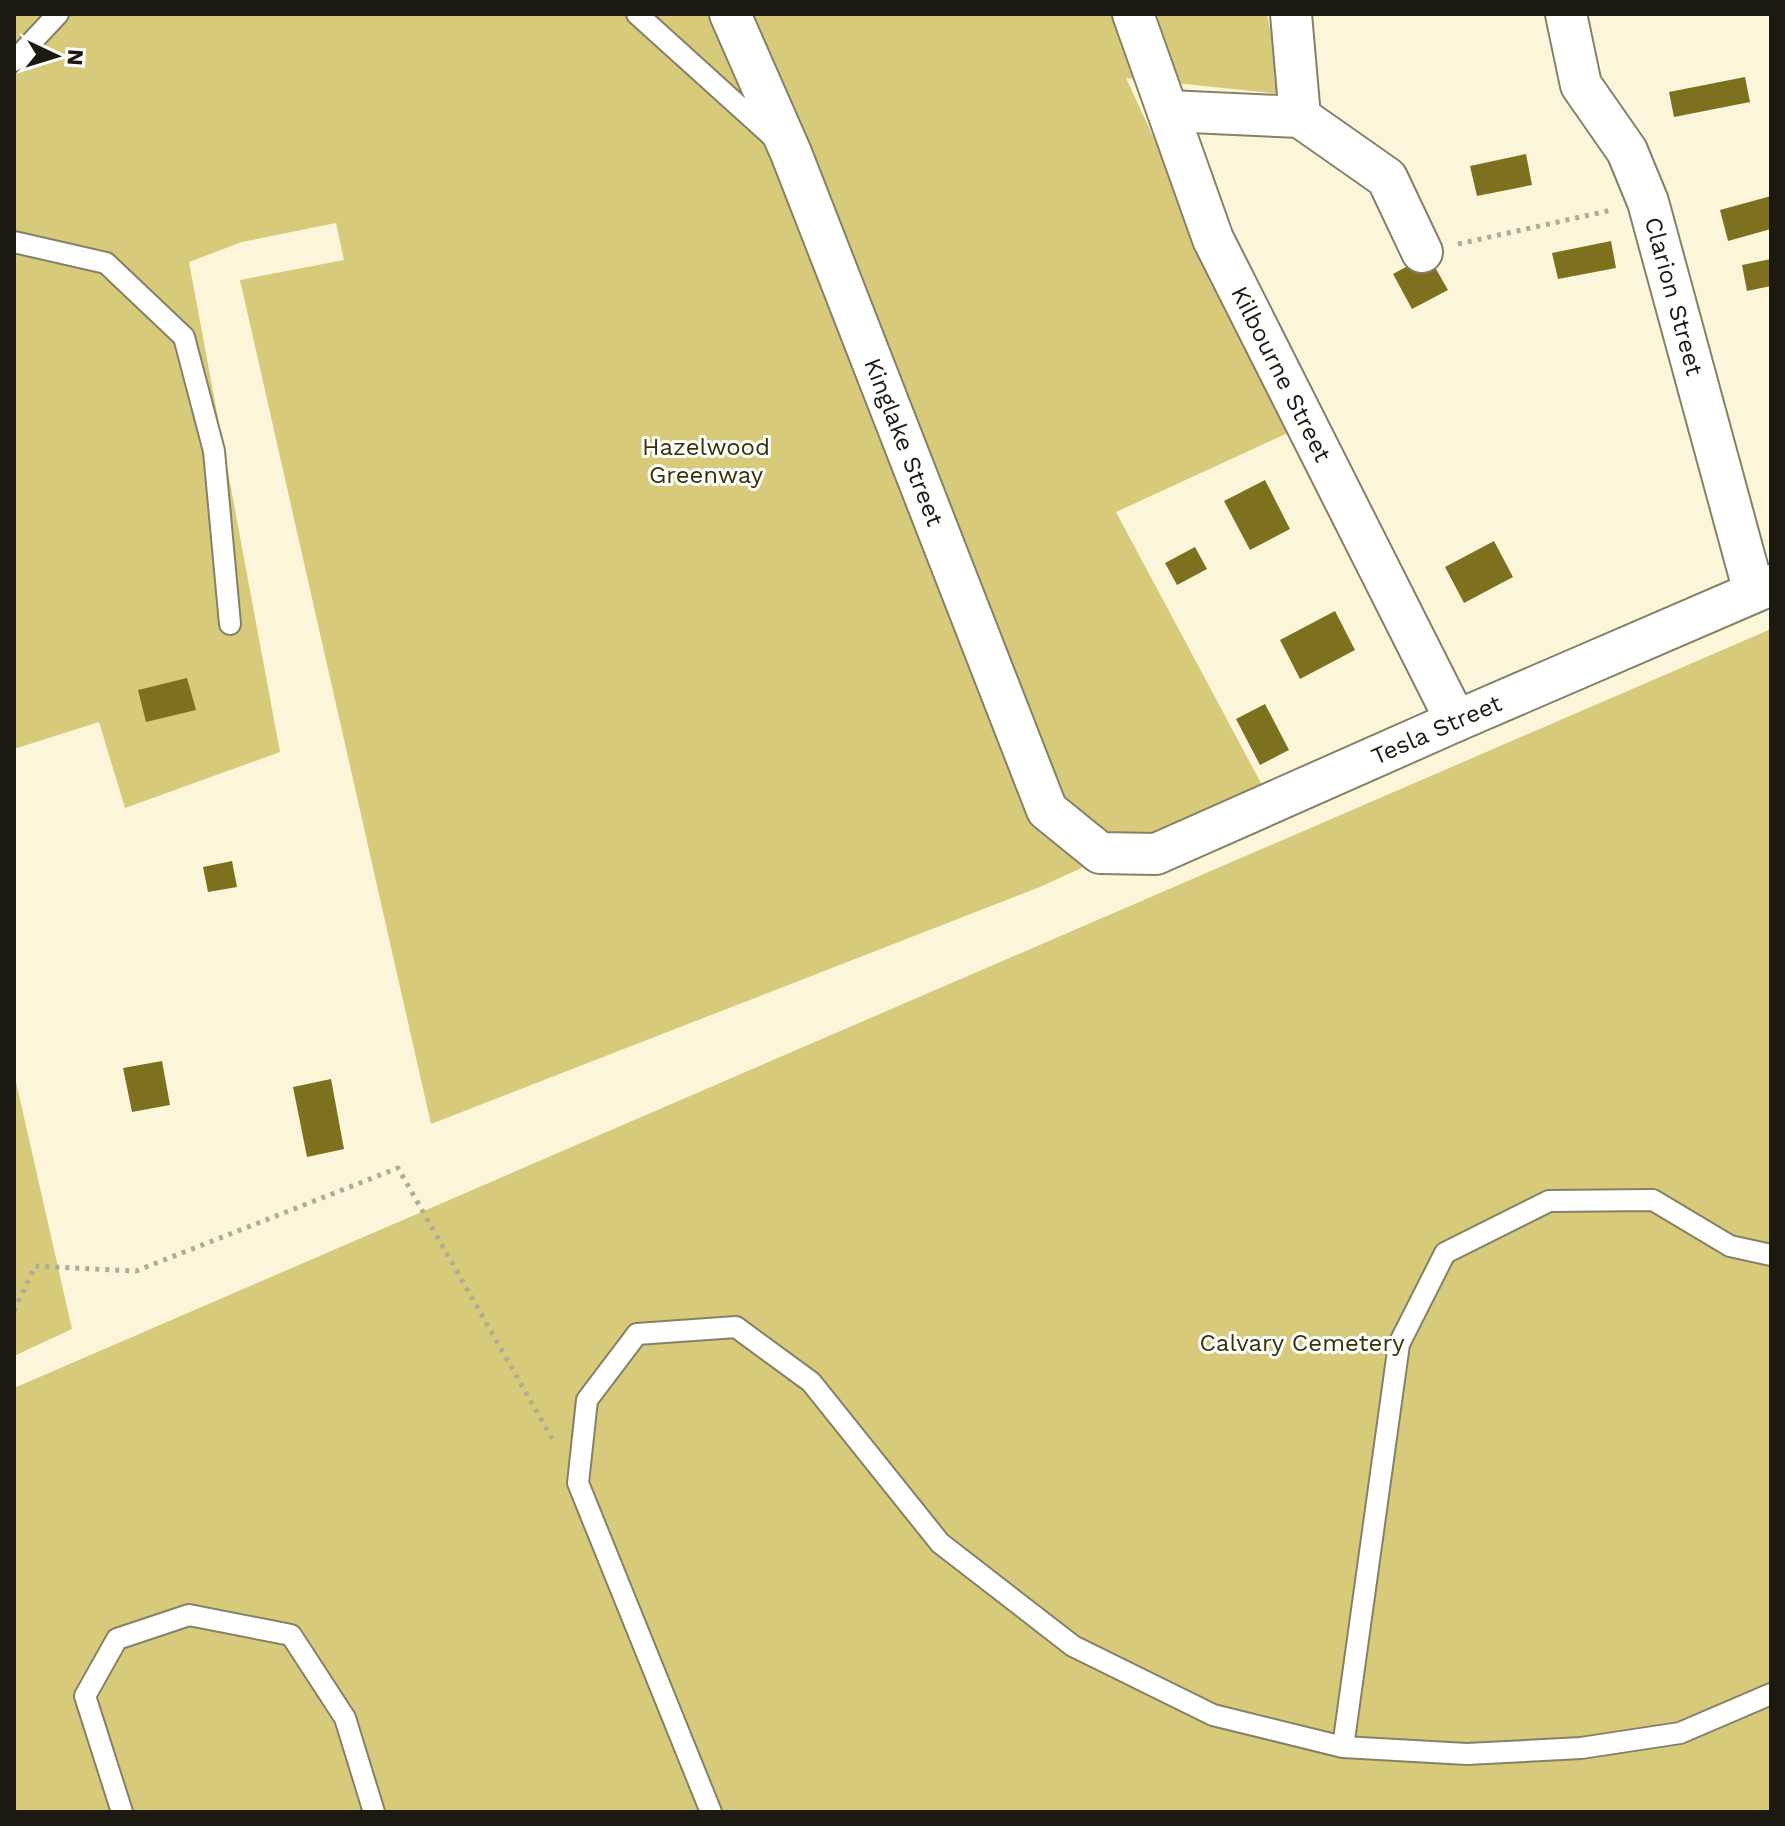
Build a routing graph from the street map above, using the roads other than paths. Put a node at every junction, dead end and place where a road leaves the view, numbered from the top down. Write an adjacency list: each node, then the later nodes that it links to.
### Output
1 (58, 14): 7 (lane)
2 (637, 14): 10 (lane)
3 (730, 14): 10 (street, Kinglake Street)
4 (1133, 14): 8 (street, Kilbourne Street)
5 (1291, 14): 9 (street)
6 (1566, 14): 13 (street, Clarion Street)
7 (14, 61)
8 (1168, 111): 9 (street); 15 (street, Kilbourne Street)
9 (1300, 117): 12 (street)
10 (791, 153): 16 (street, Kinglake Street)
11 (14, 242): 14 (lane)
12 (1422, 252)
13 (1763, 589): 15 (street, Tesla Street)
14 (230, 624)
15 (1456, 721): 16 (street, Tesla Street)
16 (1100, 853)
17 (1771, 1255): 19 (lane)
18 (1771, 1694): 19 (lane)
19 (1343, 1747): 22 (lane)
20 (122, 1812): 21 (lane)
21 (374, 1812)
22 (711, 1812)

